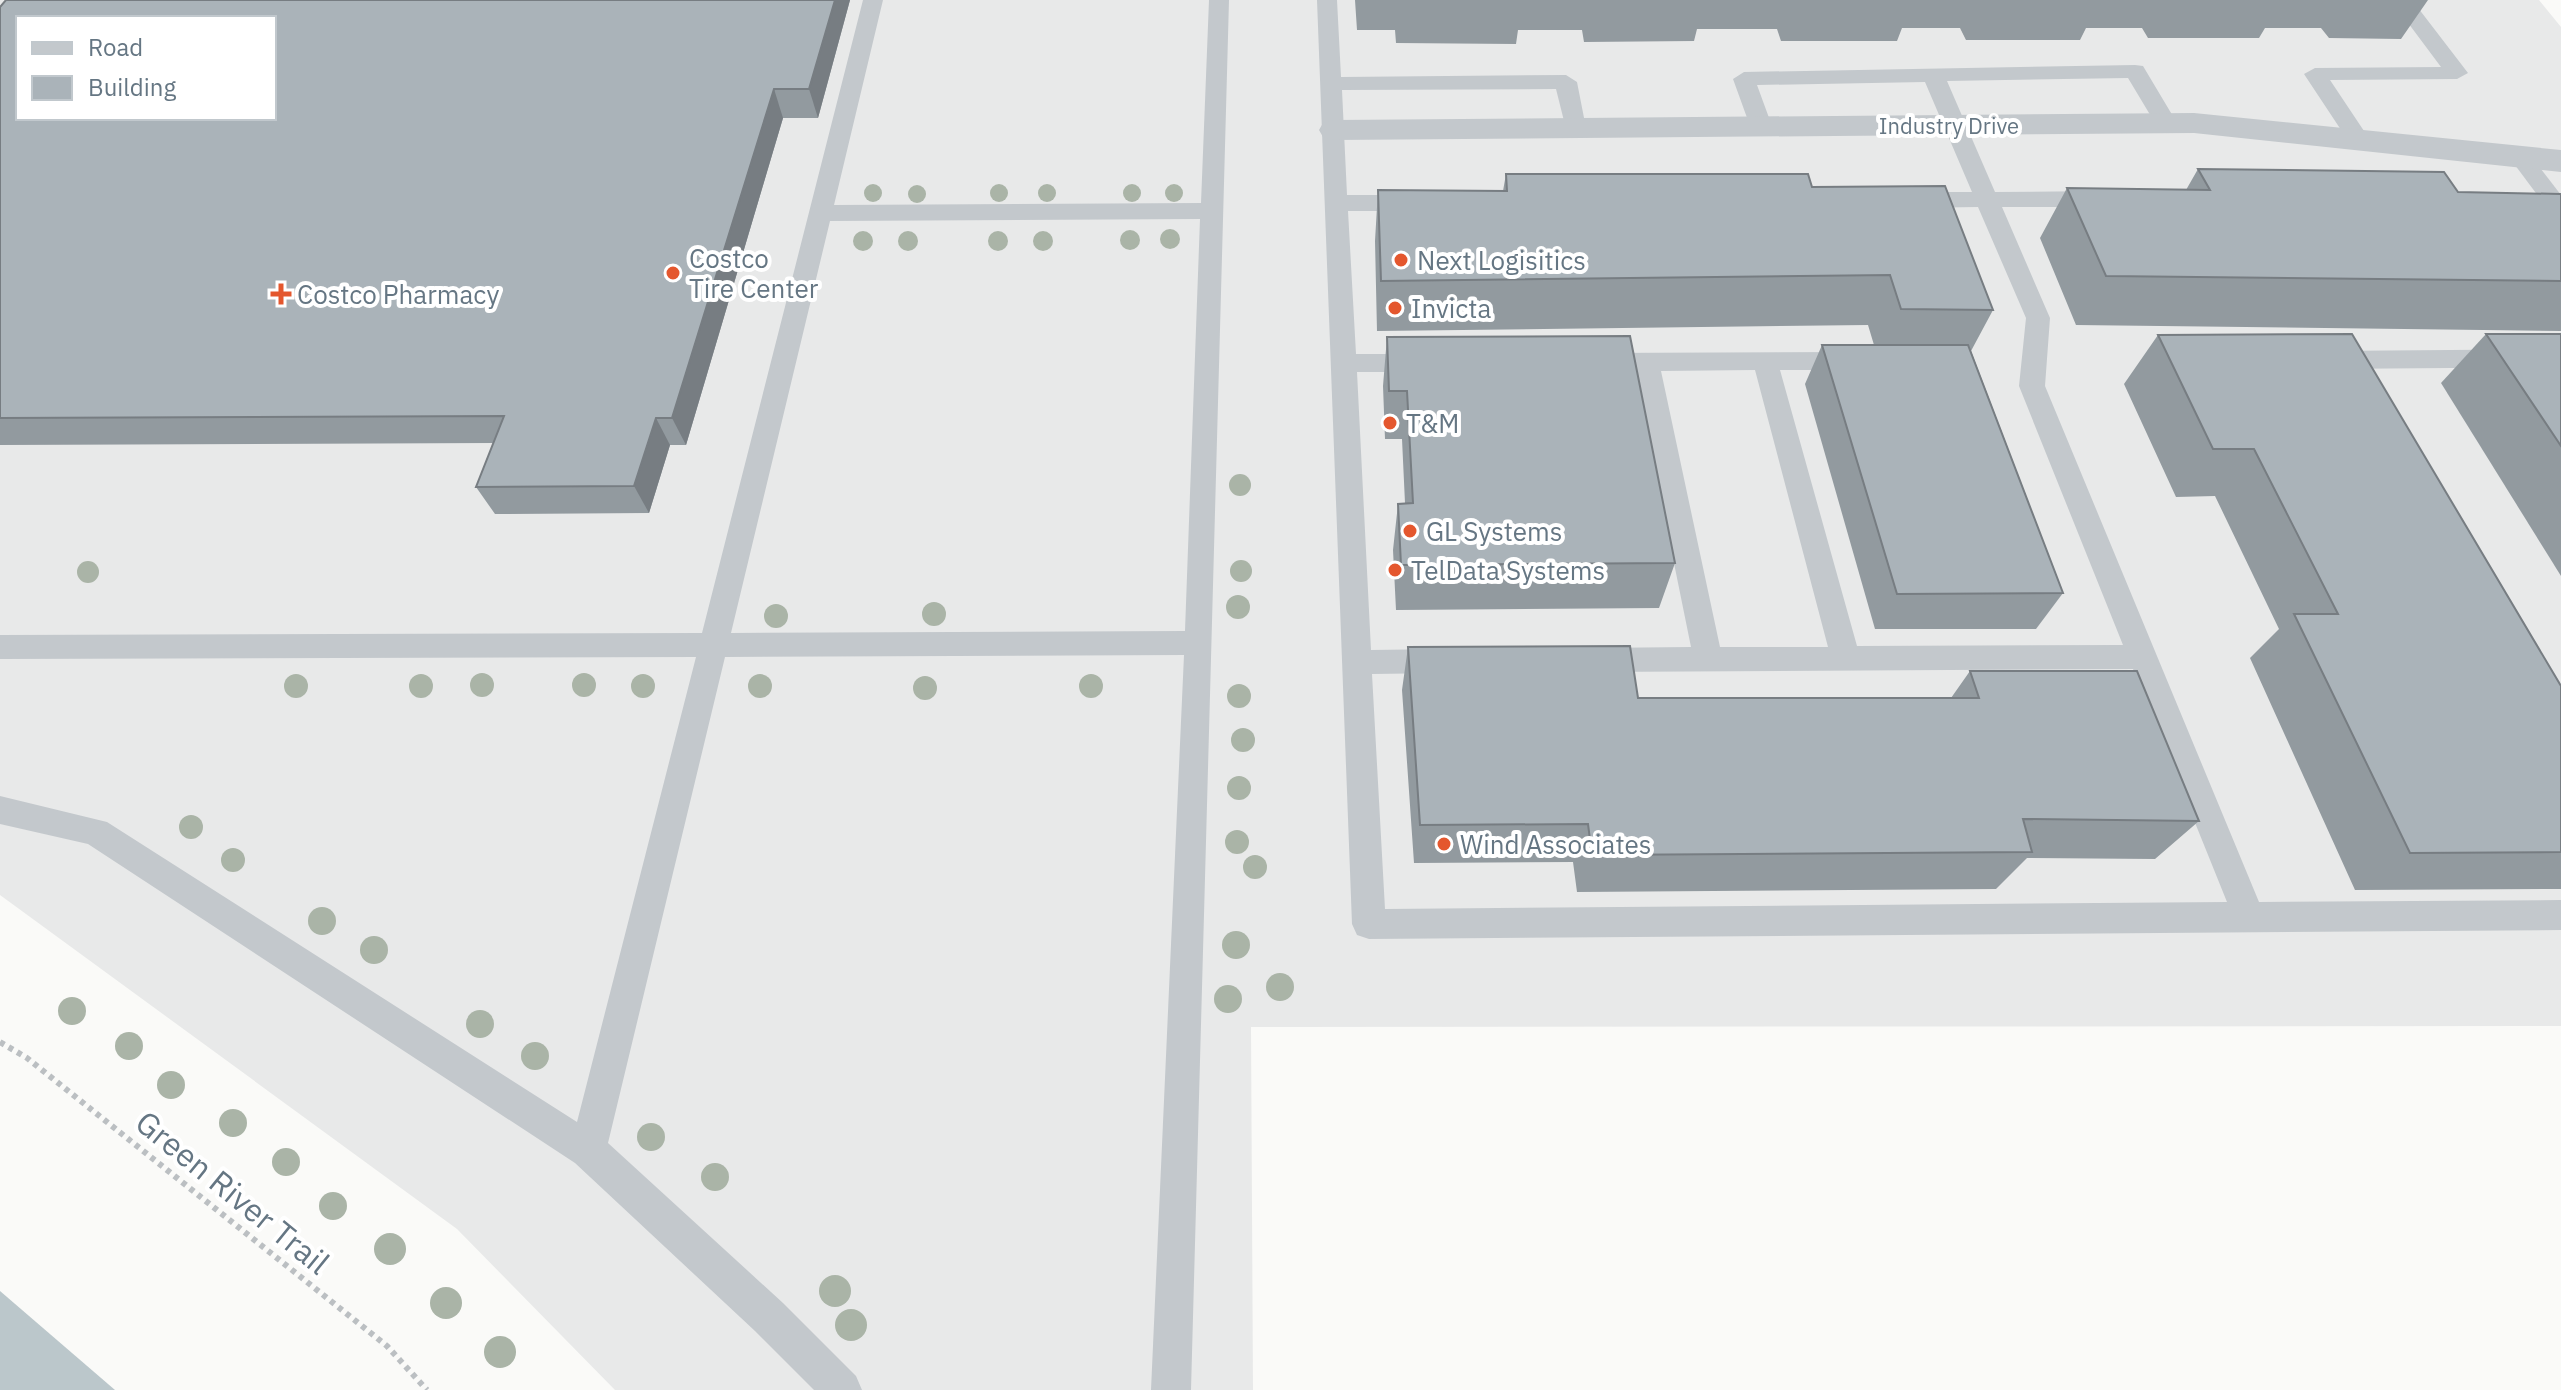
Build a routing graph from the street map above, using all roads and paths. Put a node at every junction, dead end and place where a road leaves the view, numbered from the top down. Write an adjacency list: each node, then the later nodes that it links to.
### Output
1 (873, 0): 17 (lane)
2 (1219, 0): 23 (lane)
3 (1327, 0): 6 (lane)
4 (2401, 0): 12 (lane)
5 (1933, 75): 7 (lane); 8 (lane); 9 (lane)
6 (1332, 84): 10 (lane); 11 (lane)
7 (2166, 123): 8 (street, Industry Drive); 12 (street, Industry Drive)
8 (1956, 125): 9 (street, Industry Drive); 19 (lane)
9 (1761, 126): 10 (street, Industry Drive)
10 (1575, 128): 11 (street, Industry Drive)
11 (1335, 130): 20 (lane)
12 (2359, 140): 13 (street, Industry Drive)
13 (2520, 157): 14 (street, Industry Drive); 22 (lane)
14 (2561, 161)
15 (2519, 197): 22 (lane)
16 (2128, 199): 19 (lane)
17 (824, 200): 23 (lane); 35 (lane)
18 (1892, 200): 19 (lane)
19 (1988, 200): 37 (lane)
20 (1336, 203): 21 (lane); 31 (lane)
21 (1447, 203)
22 (2556, 204)
23 (1213, 211): 34 (lane)
24 (2561, 358): 25 (lane)
25 (2357, 359): 26 (lane); 33 (lane)
26 (2310, 360)
27 (1765, 361): 28 (lane); 30 (lane); 38 (lane)
28 (1855, 361)
29 (1567, 362): 30 (lane)
30 (1646, 362): 39 (lane)
31 (1344, 363): 32 (lane); 42 (lane)
32 (1455, 363)
33 (2372, 386)
34 (1199, 643): 35 (lane); 50 (lane)
35 (714, 644): 36 (lane); 47 (lane)
36 (0, 647)
37 (2143, 657): 38 (lane); 45 (lane)
38 (1846, 659): 39 (lane)
39 (1708, 660): 41 (lane)
40 (1468, 661): 42 (lane)
41 (1564, 661)
42 (1356, 662): 45 (lane)
43 (0, 810): 47 (lane)
44 (2561, 915): 45 (lane)
45 (2249, 917)
46 (0, 1042): 48 (path, Green River Trail)
47 (588, 1150): 49 (lane)
48 (427, 1390)
49 (842, 1390)
50 (1171, 1390)

